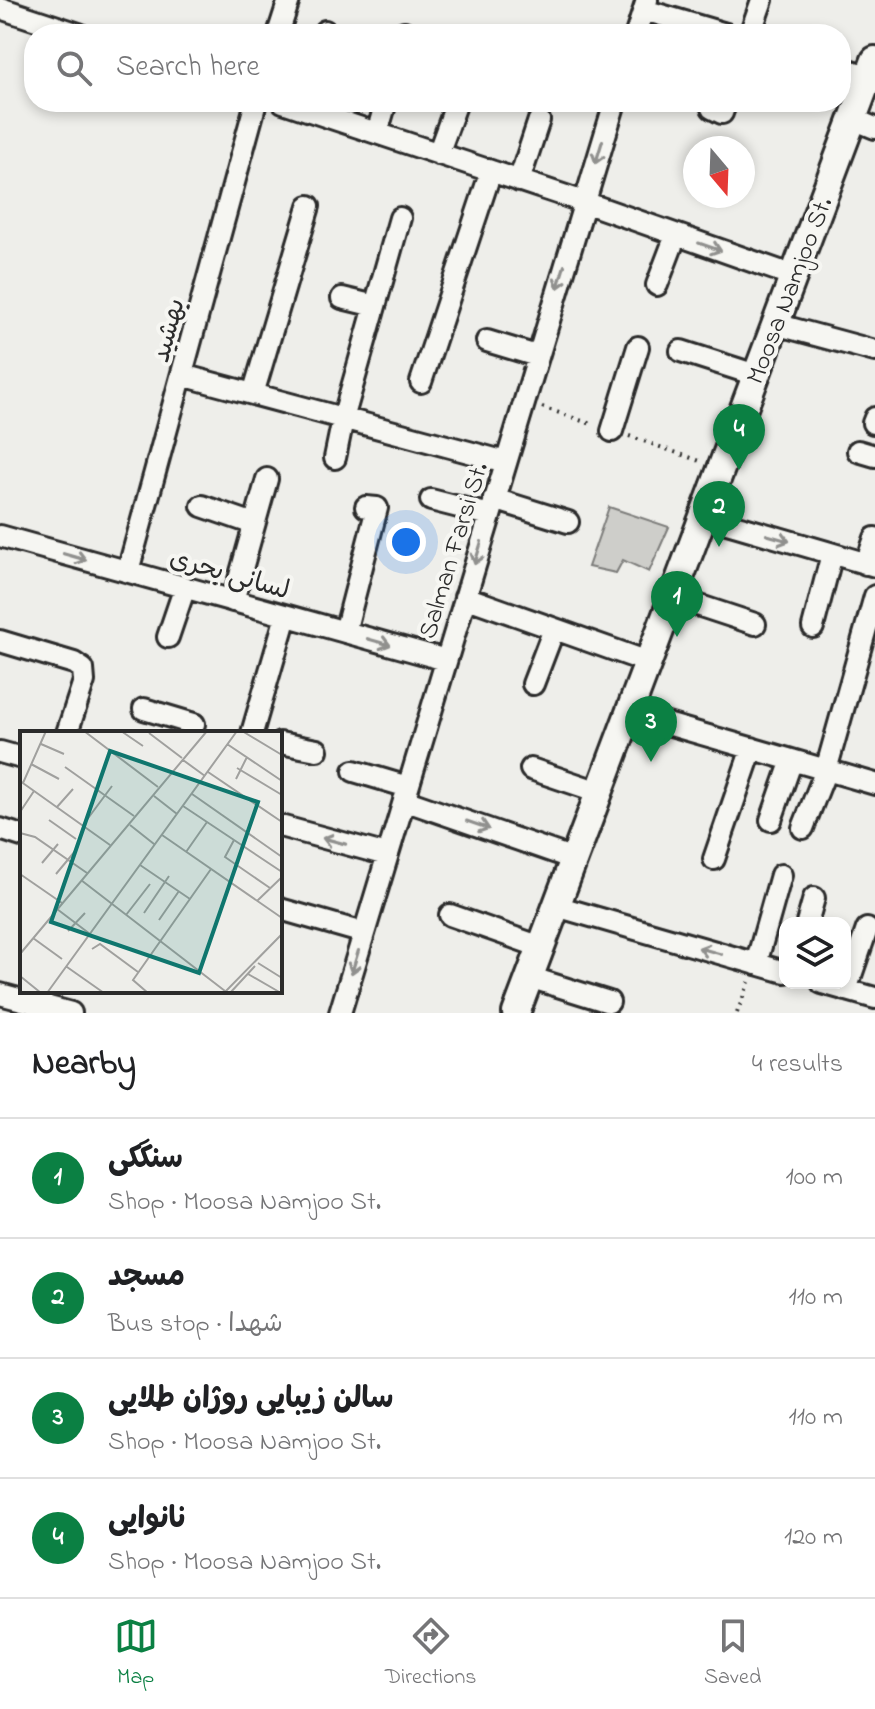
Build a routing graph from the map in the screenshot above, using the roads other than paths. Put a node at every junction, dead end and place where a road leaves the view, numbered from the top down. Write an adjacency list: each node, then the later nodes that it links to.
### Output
1 (289, 0): 6 (street)
2 (762, 0): 9 (street)
3 (646, 5): 7 (street); 8 (street)
4 (0, 8): 5 (street)
5 (49, 24)
6 (281, 24)
7 (639, 24)
8 (698, 24)
9 (754, 24)
10 (851, 68): 11 (street)
11 (872, 68): 18 (main road, Moosa Namjoo St.)
12 (253, 112): 37 (street, بهشید)
13 (325, 112): 19 (street)
14 (383, 112): 19 (street)
15 (453, 112): 20 (street)
16 (612, 112): 23 (street, Salman Farsi St., one-way to 23)
17 (539, 120): 22 (street)
18 (864, 124): 27 (main road, Moosa Namjoo St.)
19 (377, 133): 20 (street)
20 (438, 154): 21 (street)
21 (491, 171): 22 (street); 39 (street)
22 (519, 181): 23 (street)
23 (584, 202): 26 (street); 36 (street, Salman Farsi St., one-way to 36)
24 (309, 206): 40 (street)
25 (400, 218): 30 (street)
26 (676, 235): 27 (street, one-way to 27); 28 (street)
27 (794, 276): 31 (main road, Moosa Namjoo St.)
28 (657, 285)
29 (342, 298): 30 (street)
30 (375, 306): 41 (street)
31 (775, 324): 35 (street); 38 (main road, Moosa Namjoo St.)
32 (487, 341): 36 (street)
33 (638, 347): 42 (street)
34 (681, 351): 38 (street)
35 (875, 351)
36 (537, 356): 44 (street, Salman Farsi St.)
37 (182, 375): 40 (street); 57 (street, بهشید)
38 (756, 375): 50 (main road, Moosa Namjoo St.)
39 (421, 382)
40 (253, 394): 41 (street)
41 (343, 419): 43 (street); 44 (street)
42 (612, 431)
43 (335, 458)
44 (506, 462): 49 (street, Salman Farsi St.)
45 (267, 479): 52 (street)
46 (431, 500): 49 (street)
47 (202, 506): 52 (street)
48 (366, 507): 67 (street)
49 (492, 507): 51 (street); 60 (street, Salman Farsi St., one-way to 60)
50 (703, 516): 55 (street, one-way to 55); 61 (main road, Moosa Namjoo St.)
51 (568, 522)
52 (254, 524): 62 (street)
53 (0, 536): 57 (street, لسانی بحری, one-way to 57)
54 (875, 538): 56 (street)
55 (832, 554): 56 (street); 65 (street)
56 (871, 565)
57 (128, 571): 58 (street, لسانی بحری)
58 (185, 587): 62 (street, لسانی بحری); 68 (street)
59 (875, 596): 86 (street)
60 (465, 597): 66 (street); 70 (street, Salman Farsi St.)
61 (673, 597): 64 (street); 71 (main road, Moosa Namjoo St.)
62 (233, 601): 63 (street, لسانی بحری)
63 (286, 616): 67 (street, لسانی بحری); 78 (street)
64 (755, 624)
65 (813, 627)
66 (554, 629): 71 (street); 72 (street)
67 (345, 632): 70 (street, لسانی بحری, one-way to 70)
68 (168, 637)
69 (0, 641): 77 (street)
70 (446, 660): 90 (street, Salman Farsi St.)
71 (648, 662): 74 (main road, Moosa Namjoo St.)
72 (533, 684)
73 (144, 709): 76 (street)
74 (629, 713): 80 (street); 89 (main road, Moosa Namjoo St.)
75 (194, 724): 76 (street)
76 (168, 725)
77 (68, 731)
78 (253, 731)
79 (282, 743): 81 (street)
80 (752, 748): 84 (street); 98 (street)
81 (317, 750)
82 (0, 752): 83 (street)
83 (20, 757)
84 (792, 760): 86 (street); 91 (street)
85 (531, 769): 89 (street)
86 (826, 770): 88 (street); 93 (street)
87 (354, 771): 90 (street)
88 (875, 784)
89 (599, 792): 97 (main road, Moosa Namjoo St.)
90 (406, 793): 96 (street, Salman Farsi St.); 97 (street, one-way to 97)
91 (771, 820)
92 (282, 827): 96 (street, one-way to 92)
93 (803, 828)
94 (0, 829): 95 (street)
95 (20, 835)
96 (387, 855): 106 (street, Salman Farsi St.)
97 (574, 859): 101 (main road, Moosa Namjoo St.)
98 (714, 859)
99 (781, 875): 108 (street)
100 (814, 898): 104 (street)
101 (556, 906): 107 (main road, Moosa Namjoo St.); 108 (street, one-way to 101)
102 (282, 910): 106 (street)
103 (450, 915): 107 (street)
104 (809, 917)
105 (867, 929): 112 (street)
106 (364, 933): 117 (street, Salman Farsi St., one-way to 117)
107 (541, 947): 110 (main road, Moosa Namjoo St.)
108 (756, 964): 109 (street)
109 (779, 970)
110 (529, 977): 115 (street); 118 (main road, Moosa Namjoo St.)
111 (843, 989): 112 (street)
112 (846, 990): 114 (street)
113 (0, 994): 116 (street)
114 (875, 998)
115 (609, 1002)
116 (71, 1013)
117 (340, 1013)
118 (516, 1013)

